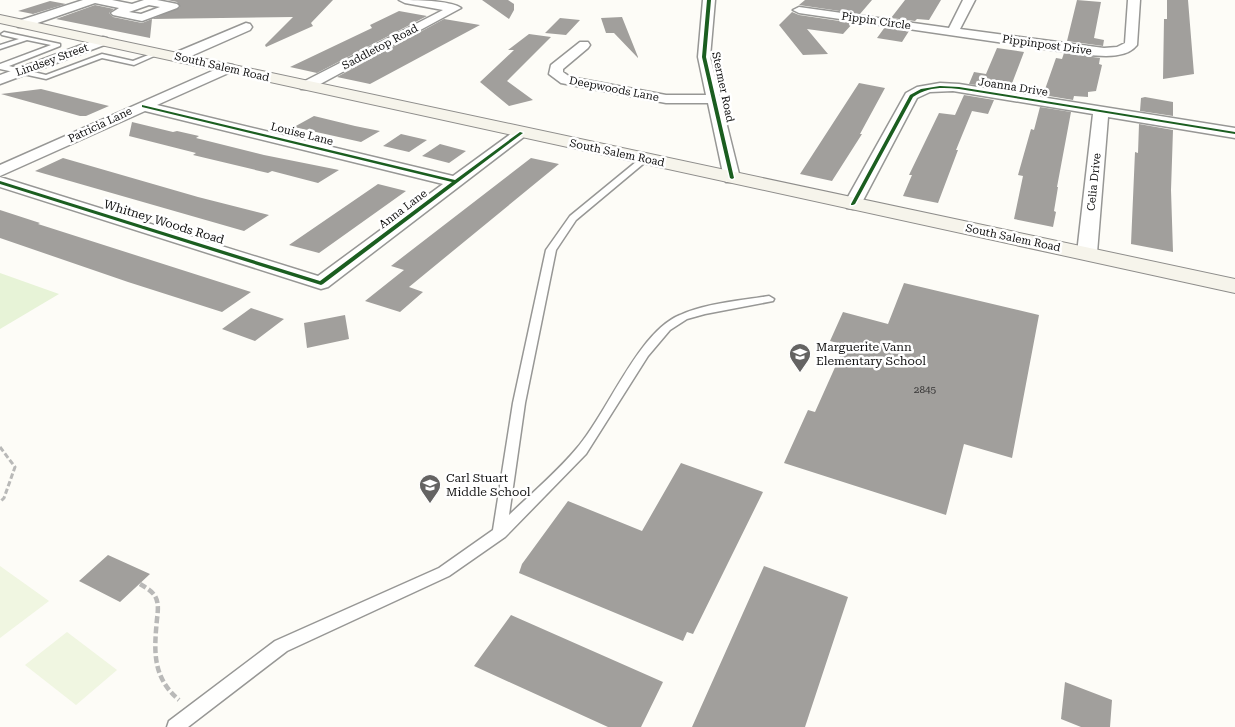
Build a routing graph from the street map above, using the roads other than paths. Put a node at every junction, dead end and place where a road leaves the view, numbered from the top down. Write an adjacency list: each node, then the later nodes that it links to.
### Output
1 (94, 0): 6 (street); 10 (street)
2 (405, 0): 19 (street, Saddletop Road)
3 (710, 0): 20 (street, Stermer Road)
4 (969, 0): 11 (street)
5 (1134, 0): 11 (street, Pippinpost Drive)
6 (132, 7)
7 (799, 10): 11 (street, Pippin Circle)
8 (246, 27): 15 (street)
9 (1, 29): 10 (main road, South Salem Road)
10 (25, 29): 12 (main road, South Salem Road); 14 (lane); 17 (lane)
11 (953, 32)
12 (103, 41): 15 (main road, South Salem Road); 18 (street, Lindsey Street)
13 (584, 45): 20 (street, Deepwoods Lane)
14 (0, 47)
15 (168, 55): 16 (main road, South Salem Road); 18 (lane)
16 (228, 68): 19 (main road, South Salem Road); 21 (street, Patricia Lane)
17 (0, 71): 18 (street, Lindsey Street)
18 (22, 72)
19 (306, 86): 23 (main road, South Salem Road)
20 (715, 99): 27 (street, Stermer Road)
21 (143, 106): 26 (street, Patricia Lane); 29 (street, Louise Lane)
22 (1101, 111): 24 (street, Joanna Drive); 30 (street, Joanna Drive); 31 (street, Celia Drive)
23 (521, 133): 25 (main road, South Salem Road); 29 (street, Anna Lane)
24 (1235, 133)
25 (645, 159): 27 (main road, South Salem Road); 35 (lane)
26 (0, 171)
27 (732, 178): 30 (main road, South Salem Road)
28 (0, 182): 32 (street, Whitney Woods Road)
29 (456, 182): 32 (street, Anna Lane)
30 (853, 204): 31 (main road, South Salem Road)
31 (1087, 253): 33 (main road, South Salem Road)
32 (320, 283)
33 (1235, 286)
34 (769, 299): 35 (lane)
35 (500, 533): 36 (lane)
36 (175, 727)

